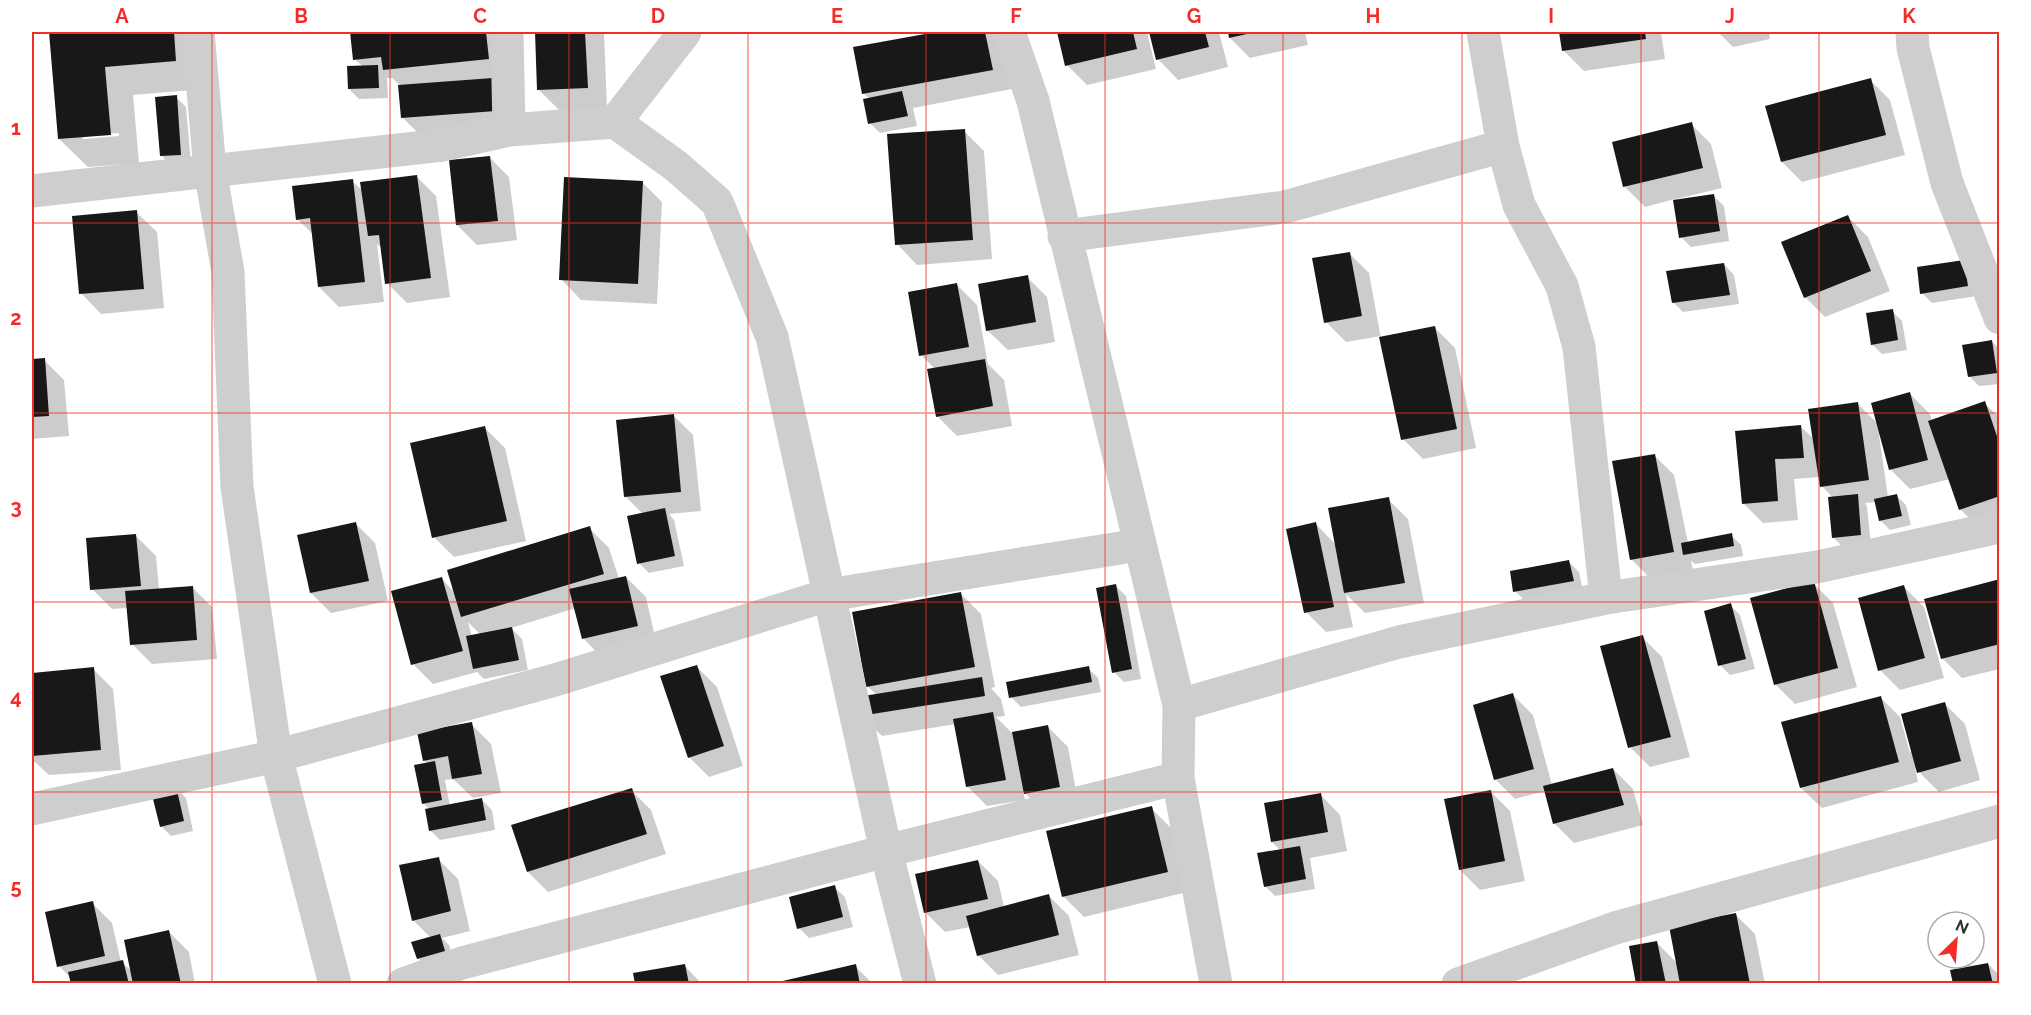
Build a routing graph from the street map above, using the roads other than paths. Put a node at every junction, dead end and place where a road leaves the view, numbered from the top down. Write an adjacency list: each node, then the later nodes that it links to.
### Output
1 (198, 32): 10 (street)
2 (507, 32): 8 (street)
3 (685, 32): 7 (street)
4 (1009, 32): 12 (street)
5 (1483, 32): 9 (street)
6 (1912, 32): 13 (street)
7 (615, 122): 8 (street); 16 (street)
8 (509, 130): 10 (street)
9 (1503, 146): 12 (street); 17 (street)
10 (210, 170): 11 (street); 19 (street)
11 (32, 191)
12 (1064, 236): 15 (street)
13 (2000, 318)
14 (2000, 527): 17 (street)
15 (1139, 545): 16 (street); 18 (street)
16 (828, 596): 19 (street); 23 (street)
17 (1606, 598): 18 (street)
18 (1179, 705): 20 (street)
19 (276, 756): 21 (street); 24 (street)
20 (1178, 778): 23 (street); 27 (street)
21 (32, 809)
22 (2000, 821): 28 (street)
23 (886, 851): 25 (street); 26 (street)
24 (335, 984)
25 (403, 984)
26 (920, 984)
27 (1215, 984)
28 (1458, 984)

